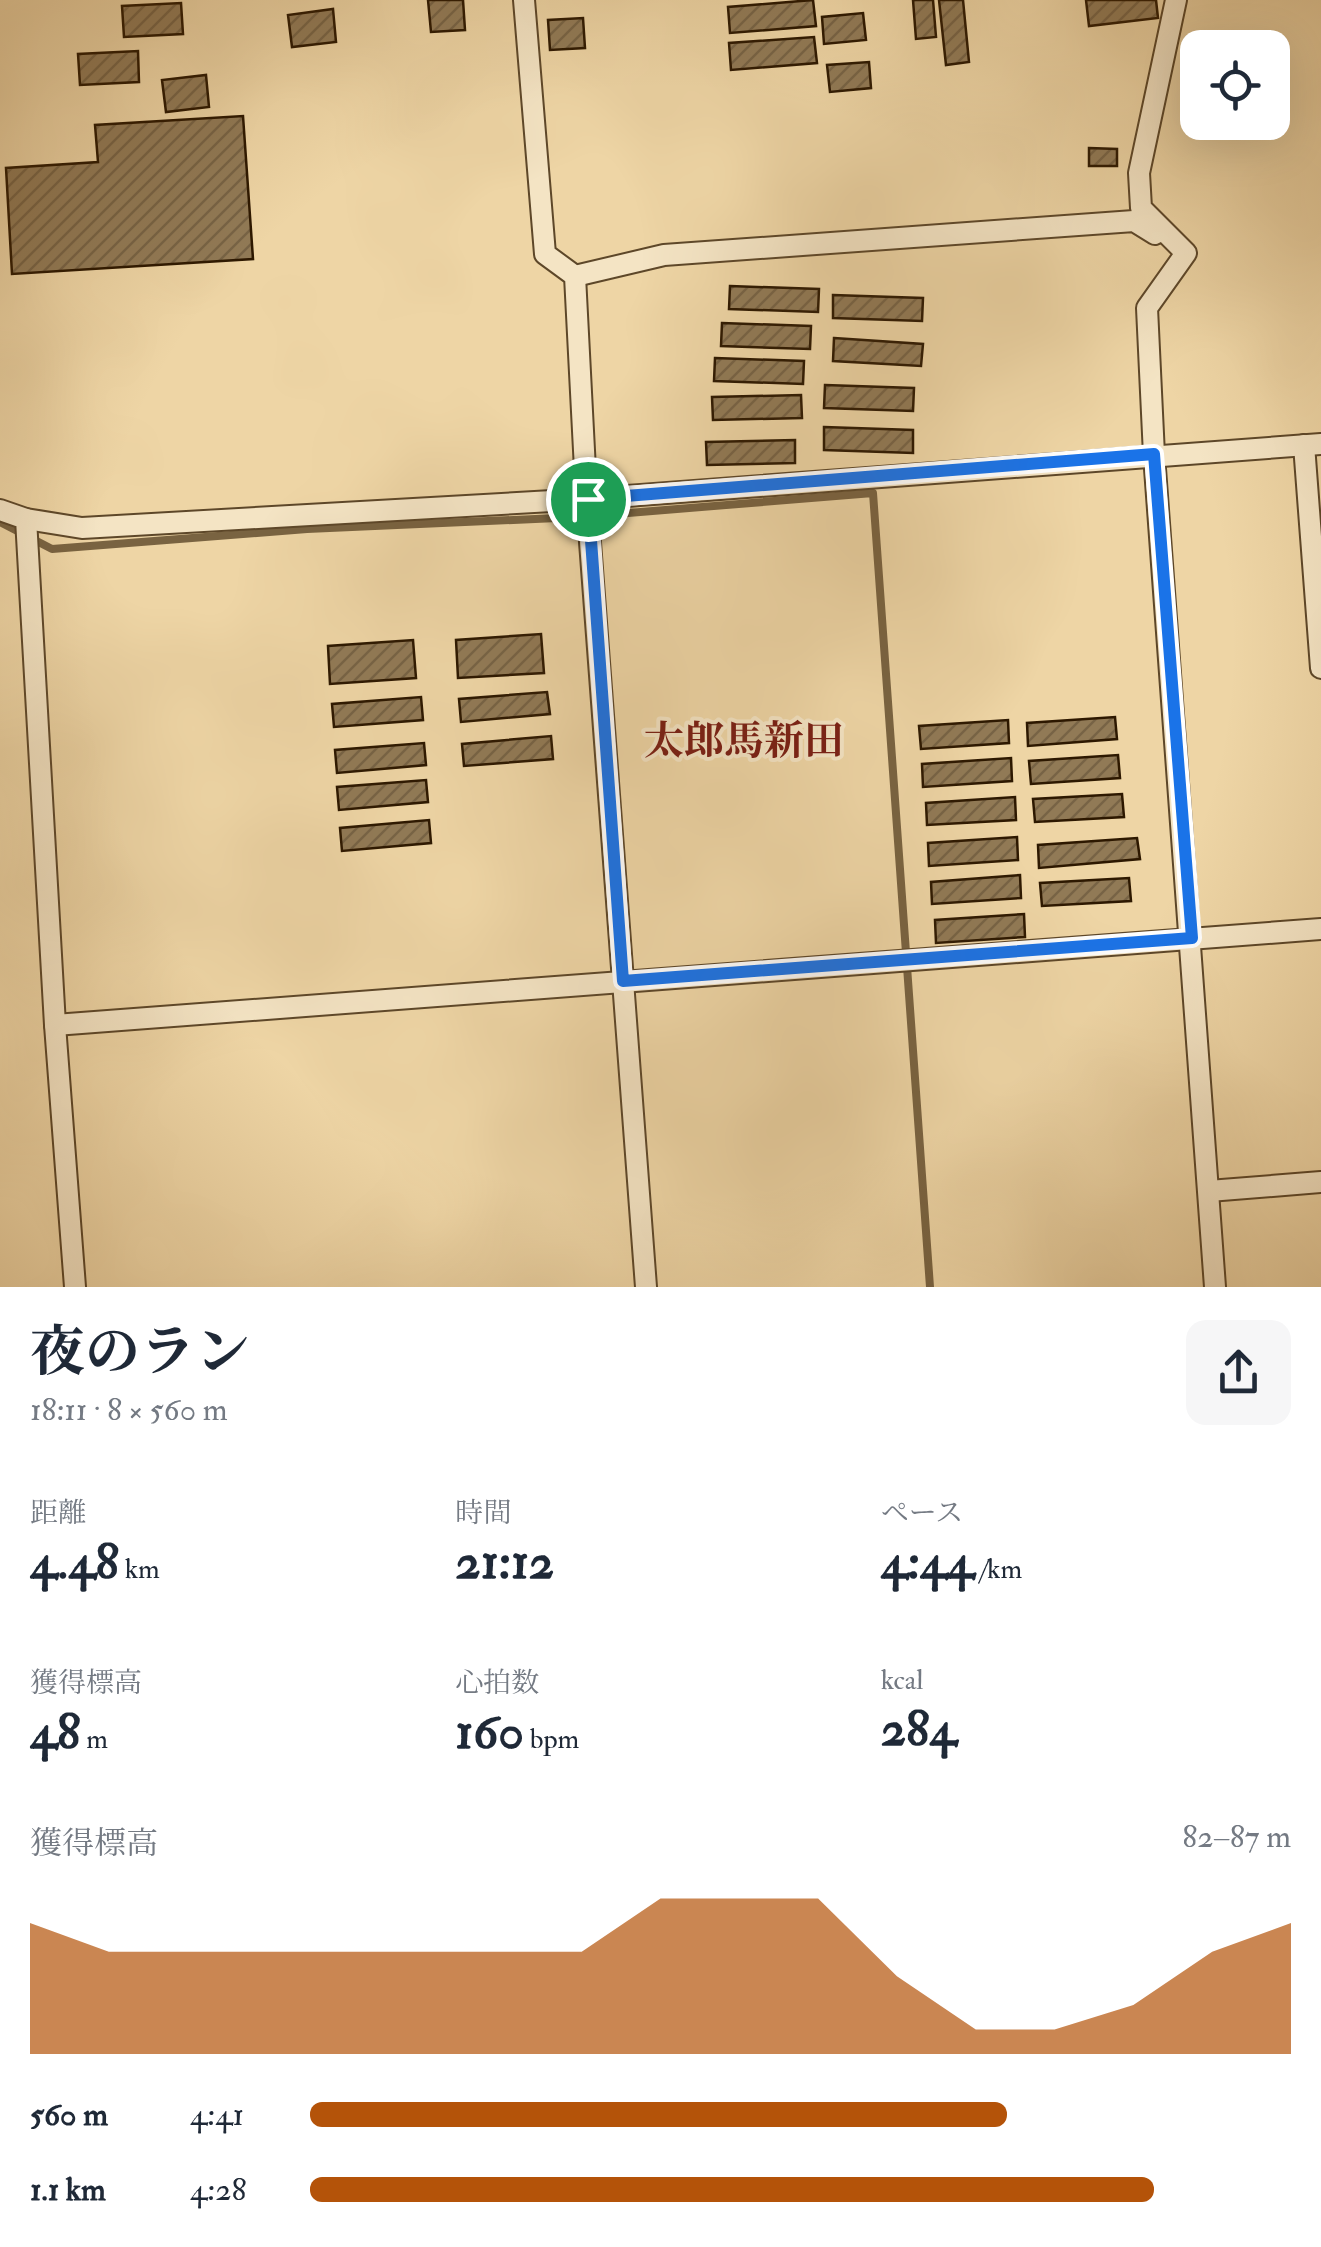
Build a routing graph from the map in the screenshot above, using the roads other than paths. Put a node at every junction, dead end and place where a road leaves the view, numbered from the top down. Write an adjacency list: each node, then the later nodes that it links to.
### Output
1 (524, 0): 4 (street)
2 (1176, 0): 3 (street)
3 (1186, 253): 4 (street); 6 (street)
4 (575, 276): 7 (street)
5 (1313, 445): 6 (street); 10 (street)
6 (1154, 454): 7 (street); 12 (street)
7 (588, 499): 9 (street); 13 (street)
8 (0, 510): 9 (street)
9 (26, 519): 14 (street)
10 (1321, 668)
11 (1321, 929): 12 (street)
12 (1192, 938): 13 (street); 16 (street)
13 (623, 981): 14 (street); 18 (street)
14 (54, 1024): 17 (street)
15 (1321, 1182): 16 (street)
16 (1209, 1191): 19 (street)
17 (75, 1287)
18 (646, 1287)
19 (1215, 1287)

